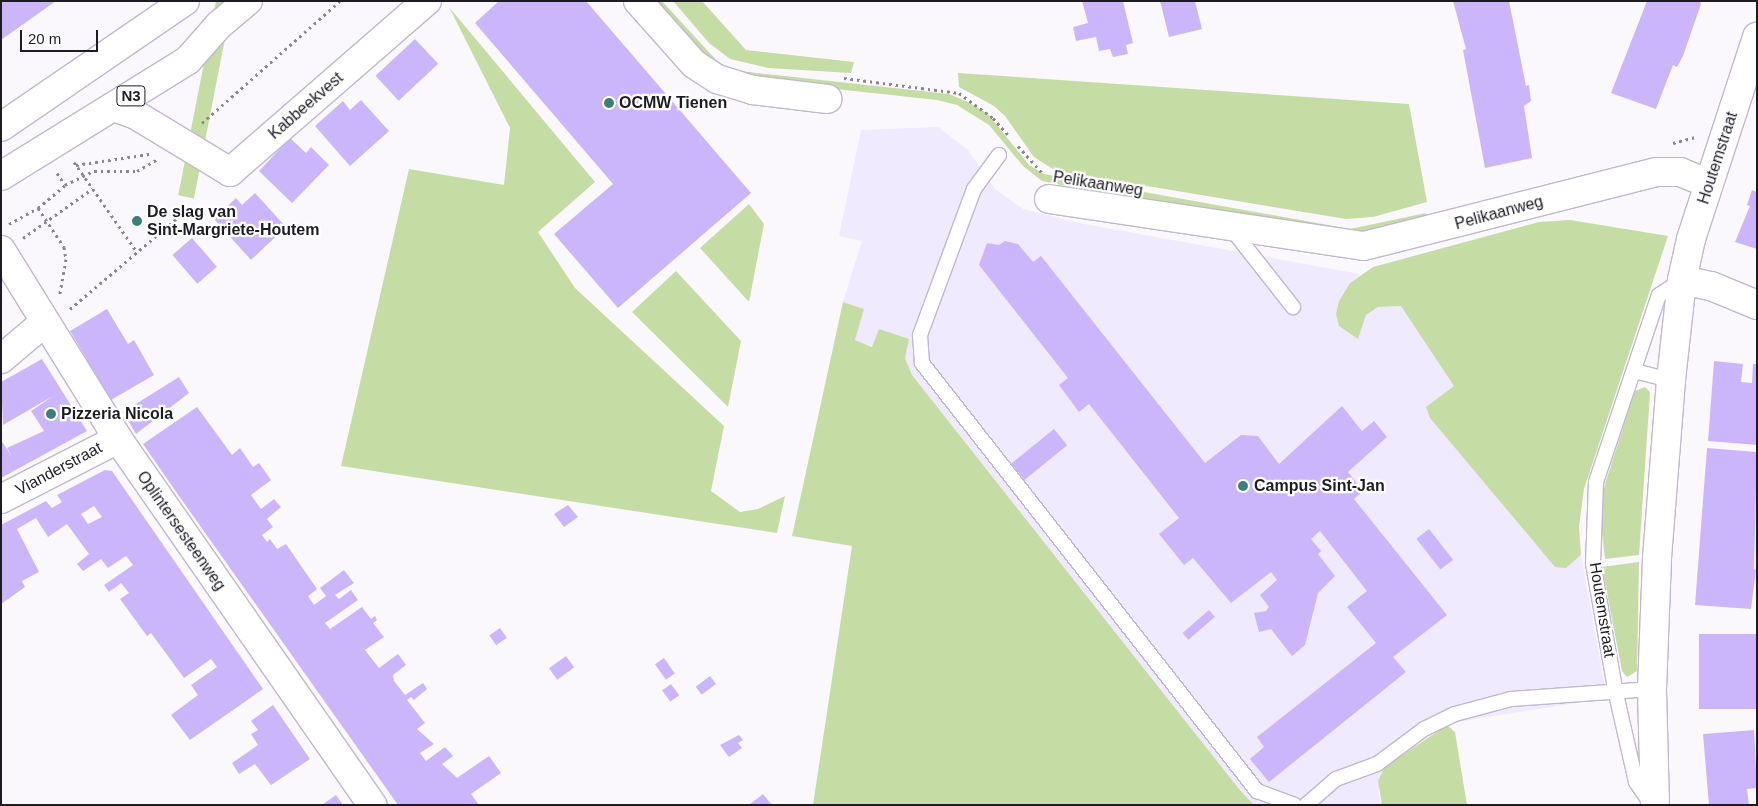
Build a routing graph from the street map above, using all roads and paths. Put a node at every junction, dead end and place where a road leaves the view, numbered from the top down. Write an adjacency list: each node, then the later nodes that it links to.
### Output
1 (185, 1): 9 (street)
2 (248, 1): 8 (street, N3)
3 (340, 1): 10 (path)
4 (427, 1): 10 (street, Kabbeekvest)
5 (638, 1): 7 (street)
6 (1757, 37): 16 (street, Houtemstraat)
7 (834, 88): 17 (path, Pelikaanweg)
8 (114, 107): 10 (street, Kabbeekvest); 11 (street, N3)
9 (1, 127)
10 (174, 139): 13 (path); 15 (path)
11 (60, 141): 13 (path); 14 (street, N3)
12 (998, 155): 37 (lane)
13 (76, 164): 15 (path)
14 (1, 176)
15 (83, 176): 18 (path); 19 (path)
16 (1709, 184): 22 (street, Pelikaanweg); 25 (street, Houtemstraat)
17 (1046, 187): 22 (street, Pelikaanweg)
18 (92, 189): 21 (path); 24 (path)
19 (38, 208): 21 (path); 23 (path)
20 (176, 219): 24 (path)
21 (47, 220): 23 (path); 28 (path)
22 (1229, 226): 27 (lane)
23 (2, 244): 28 (street, Oplintersesteenweg)
24 (137, 252): 28 (path)
25 (1682, 280): 26 (street); 30 (lane, Houtemstraat); 31 (street, Houtemstraat)
26 (1757, 305)
27 (1293, 307)
28 (45, 322): 29 (street); 32 (street, Oplintersesteenweg)
29 (1, 359)
30 (1634, 371): 31 (lane); 35 (lane, Houtemstraat)
31 (1671, 380): 34 (street, Houtemstraat)
32 (118, 439): 33 (street, Vianderstraat); 36 (street, Oplintersesteenweg)
33 (1, 499)
34 (1652, 689): 35 (lane); 39 (street, Houtemstraat)
35 (1616, 694): 38 (lane); 39 (lane, Houtemstraat)
36 (372, 805)
37 (1295, 805)
38 (1306, 805)
39 (1654, 805)

